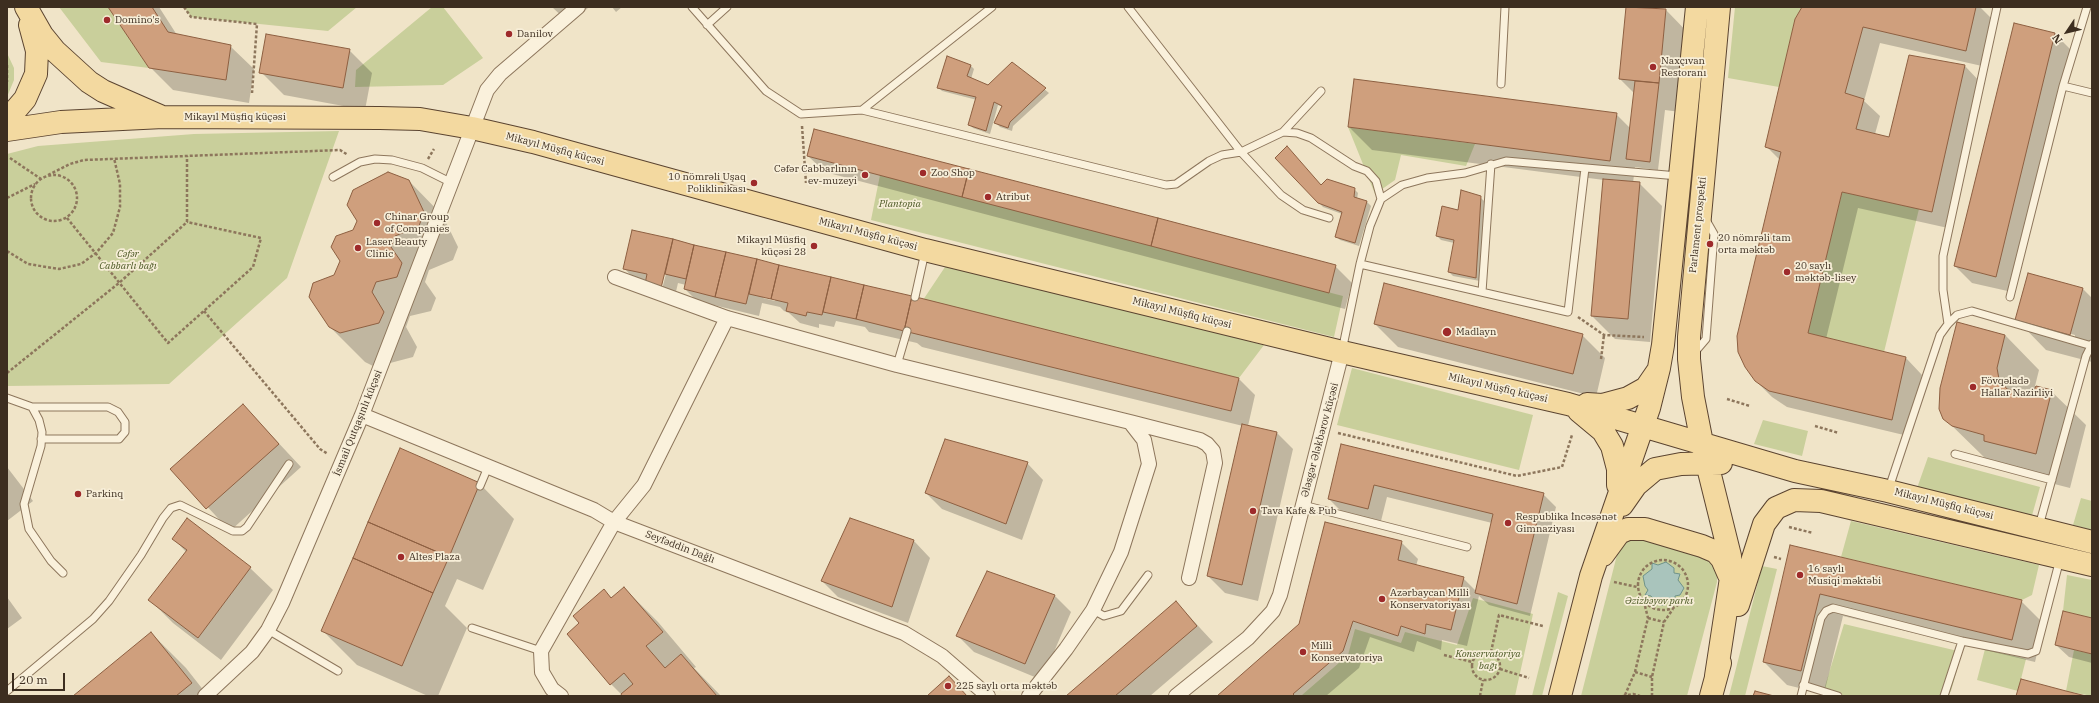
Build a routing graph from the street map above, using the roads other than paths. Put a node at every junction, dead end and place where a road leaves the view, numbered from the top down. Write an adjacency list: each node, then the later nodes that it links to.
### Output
1 (25, 7): 18 (main road, Mikayıl Müşfiq küçəsi); 19 (main road)
2 (578, 7): 20 (street, İsmail Qutqaşınlı küçəsi)
3 (692, 7): 12 (lane)
4 (727, 7): 12 (lane)
5 (992, 7): 17 (lane)
6 (1128, 7): 23 (lane)
7 (1505, 7): 13 (lane)
8 (1697, 7): 26 (main road)
9 (1719, 7): 51 (main road, Parlament prospekti)
10 (1996, 7): 38 (lane)
11 (2087, 7): 14 (lane)
12 (707, 25): 17 (lane)
13 (1501, 84)
14 (2063, 86): 16 (lane); 36 (lane)
15 (1321, 91): 22 (lane)
16 (2092, 93)
17 (862, 110): 23 (lane)
18 (163, 117): 20 (main road, Mikayıl Müşfiq küçəsi); 21 (main road, Mikayıl Müşfiq küçəsi)
19 (7, 120)
20 (472, 128): 28 (street, İsmail Qutqaşınlı küçəsi); 31 (main road, Mikayıl Müşfiq küçəsi)
21 (7, 130)
22 (1282, 132): 23 (lane); 29 (lane)
23 (1241, 152): 30 (lane)
24 (1491, 164): 25 (lane); 29 (lane); 34 (lane)
25 (1585, 168): 26 (lane); 34 (lane)
26 (1680, 176): 43 (main road)
27 (333, 177): 28 (lane)
28 (452, 183): 47 (street, İsmail Qutqaşınlı küçəsi)
29 (1381, 200): 32 (lane)
30 (1329, 218)
31 (925, 250): 35 (lane); 41 (main road, Mikayıl Müşfiq küçəsi)
32 (1360, 264): 34 (lane); 41 (lane)
33 (615, 277): 37 (street)
34 (1482, 292)
35 (915, 297)
36 (2010, 297)
37 (727, 318): 42 (street); 60 (street)
38 (1948, 324): 40 (lane); 57 (lane)
39 (907, 331): 42 (lane)
40 (2092, 345): 55 (lane)
41 (1342, 352): 45 (main road, Mikayıl Müşfiq küçəsi); 59 (street, Ələsgər Ələkbərov küçəsi)
42 (897, 365): 48 (street)
43 (1659, 368): 45 (main road); 49 (main road)
44 (7, 398): 46 (lane)
45 (1568, 404): 49 (main road, Mikayıl Müşfiq küçəsi); 58 (main road)
46 (32, 407): 50 (lane); 50 (lane)
47 (362, 415): 54 (street, Seyfəddin Dağlı); 74 (street, İsmail Qutqaşınlı küçəsi)
48 (1130, 422): 70 (street); 72 (street)
49 (1643, 425): 51 (main road, Mikayıl Müşfiq küçəsi); 58 (main road)
50 (41, 438): 67 (lane)
51 (1705, 453): 57 (main road, Mikayıl Müşfiq küçəsi); 62 (main road); 71 (main road, Parlament prospekti)
52 (1954, 454): 55 (lane)
53 (289, 464): 80 (lane)
54 (488, 467): 56 (lane); 60 (street, Seyfəddin Dağlı)
55 (2052, 480): 61 (lane)
56 (480, 486)
57 (1888, 490): 61 (main road, Mikayıl Müşfiq küçəsi)
58 (1617, 497): 62 (main road)
59 (1302, 505): 64 (lane); 85 (street, Ələsgər Ələkbərov küçəsi)
60 (614, 522): 76 (street); 83 (street, Seyfəddin Dağlı)
61 (2039, 528): 63 (main road, Mikayıl Müşfiq küçəsi)
62 (1603, 540): 69 (main road)
63 (2092, 542)
64 (1467, 547)
65 (2061, 557): 66 (main road); 75 (lane); 79 (main road)
66 (2092, 565)
67 (63, 573)
68 (1148, 575): 72 (lane)
69 (1592, 576): 71 (main road); 86 (main road)
70 (1189, 578)
71 (1731, 578): 79 (main road, Parlament prospekti)
72 (1093, 610): 84 (street)
73 (472, 628): 76 (lane)
74 (268, 630): 77 (lane); 81 (street, İsmail Qutqaşınlı küçəsi)
75 (1962, 641): 78 (lane); 89 (lane)
76 (541, 651): 82 (street)
77 (338, 671)
78 (1803, 685): 87 (lane); 88 (lane)
79 (1714, 686)
80 (7, 691)
81 (205, 696)
82 (561, 696)
83 (988, 696)
84 (1029, 696)
85 (1176, 696)
86 (1560, 696)
87 (1801, 696)
88 (1838, 696)
89 (1944, 696)

